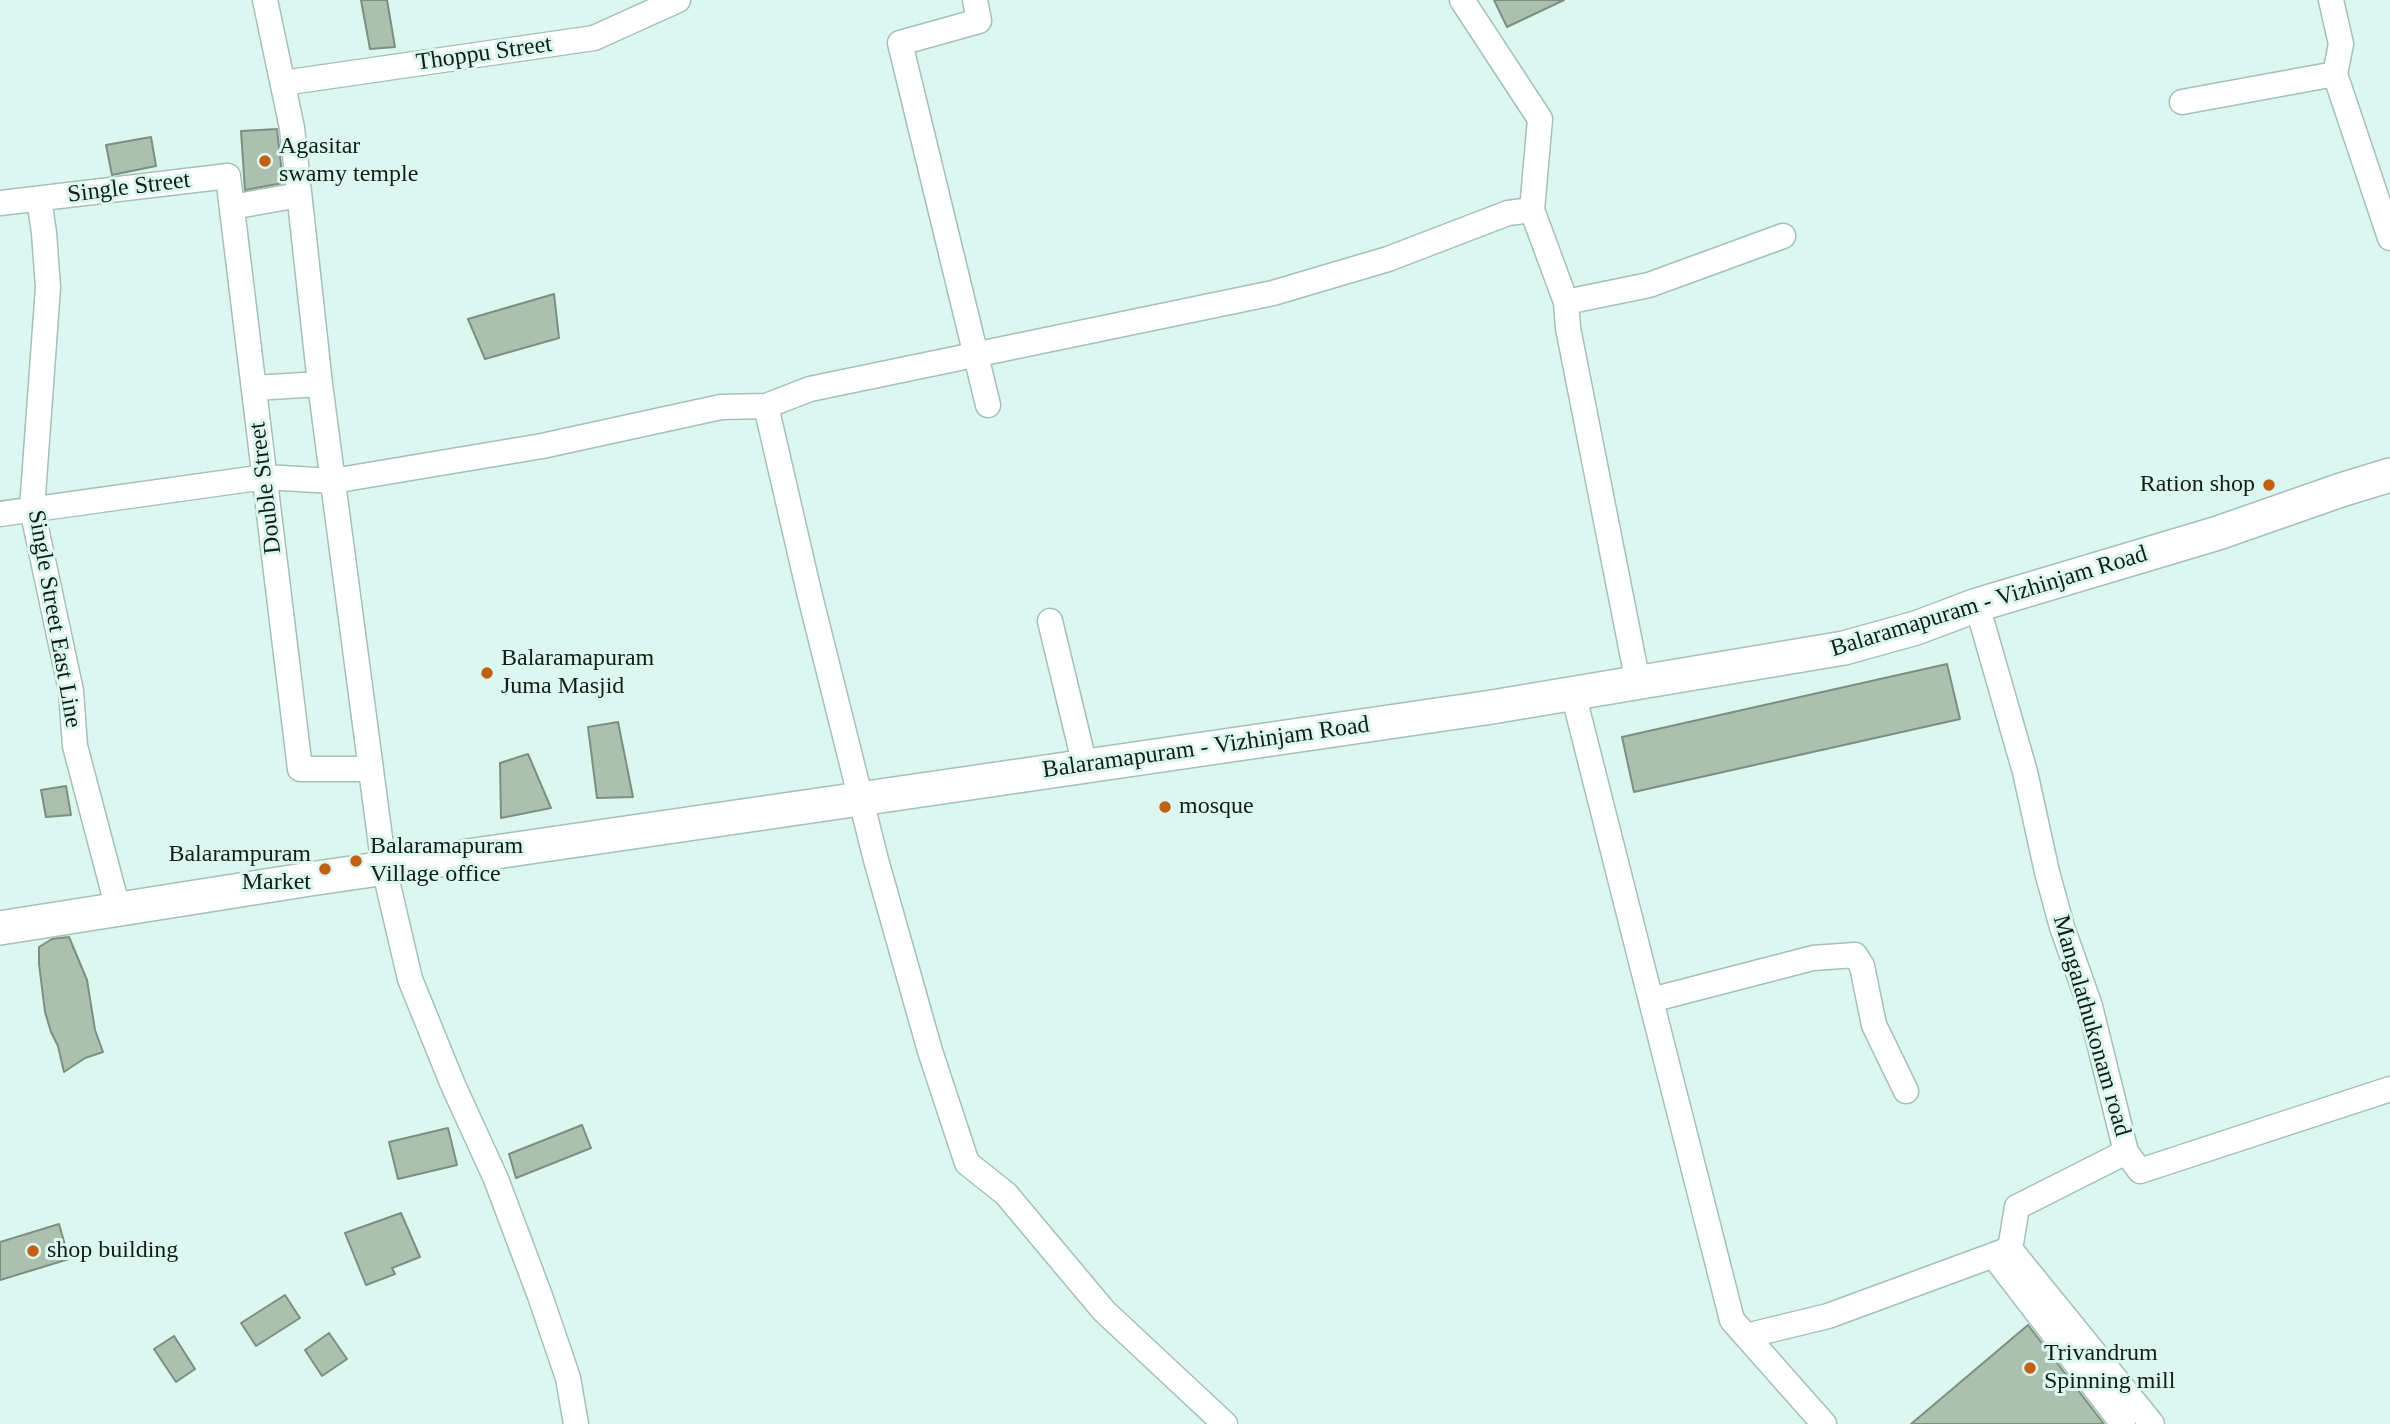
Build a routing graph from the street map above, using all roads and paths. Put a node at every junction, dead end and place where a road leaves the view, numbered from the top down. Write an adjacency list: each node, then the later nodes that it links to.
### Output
1 (265, 0): 7 (street)
2 (678, 0): 7 (street, Thoppu Street)
3 (975, 0): 17 (street)
4 (1462, 0): 13 (street)
5 (2331, 0): 6 (street)
6 (2335, 74): 8 (street); 15 (street)
7 (283, 83): 9 (street)
8 (2182, 102)
9 (299, 195): 12 (street); 18 (street)
10 (39, 199): 11 (street, Single Street); 12 (street, Single Street); 25 (street, Single Street East Line)
11 (0, 204)
12 (232, 207): 19 (street, Double Street)
13 (1532, 210): 16 (street); 17 (street)
14 (1783, 236): 16 (street)
15 (2390, 238)
16 (1566, 302): 29 (street)
17 (976, 354): 20 (street); 21 (street)
18 (320, 384): 19 (street); 24 (street)
19 (254, 388): 23 (street, Double Street)
20 (988, 405)
21 (766, 406): 24 (street); 33 (street)
22 (2390, 475): 27 (main road, Balaramapuram - Vizhinjam Road)
23 (265, 477): 24 (street); 25 (street); 32 (street, Double Street)
24 (333, 481): 32 (street)
25 (32, 509): 26 (street); 35 (street, Single Street East Line)
26 (0, 514)
27 (1977, 605): 29 (main road, Balaramapuram - Vizhinjam Road); 40 (street, Mangalathukonam road)
28 (1050, 621): 31 (street)
29 (1638, 683): 30 (main road, Balaramapuram - Vizhinjam Road)
30 (1573, 693): 31 (main road, Balaramapuram - Vizhinjam Road); 37 (street)
31 (1085, 766): 33 (main road, Balaramapuram - Vizhinjam Road)
32 (370, 769): 34 (street)
33 (860, 799): 34 (main road, Balaramapuram - Vizhinjam Road); 44 (street)
34 (384, 868): 35 (main road, Balaramapuram - Vizhinjam Road); 43 (street)
35 (118, 909): 36 (main road, Balaramapuram - Vizhinjam Road)
36 (0, 928)
37 (1651, 1000): 39 (street); 42 (street)
38 (2390, 1089): 40 (street)
39 (1906, 1091)
40 (2126, 1152): 41 (street, Mangalathukonam road)
41 (2001, 1252): 42 (street); 46 (street); 47 (street)
42 (1746, 1336): 45 (street)
43 (576, 1424)
44 (1224, 1424)
45 (1824, 1424)
46 (2123, 1424)
47 (2151, 1424)

